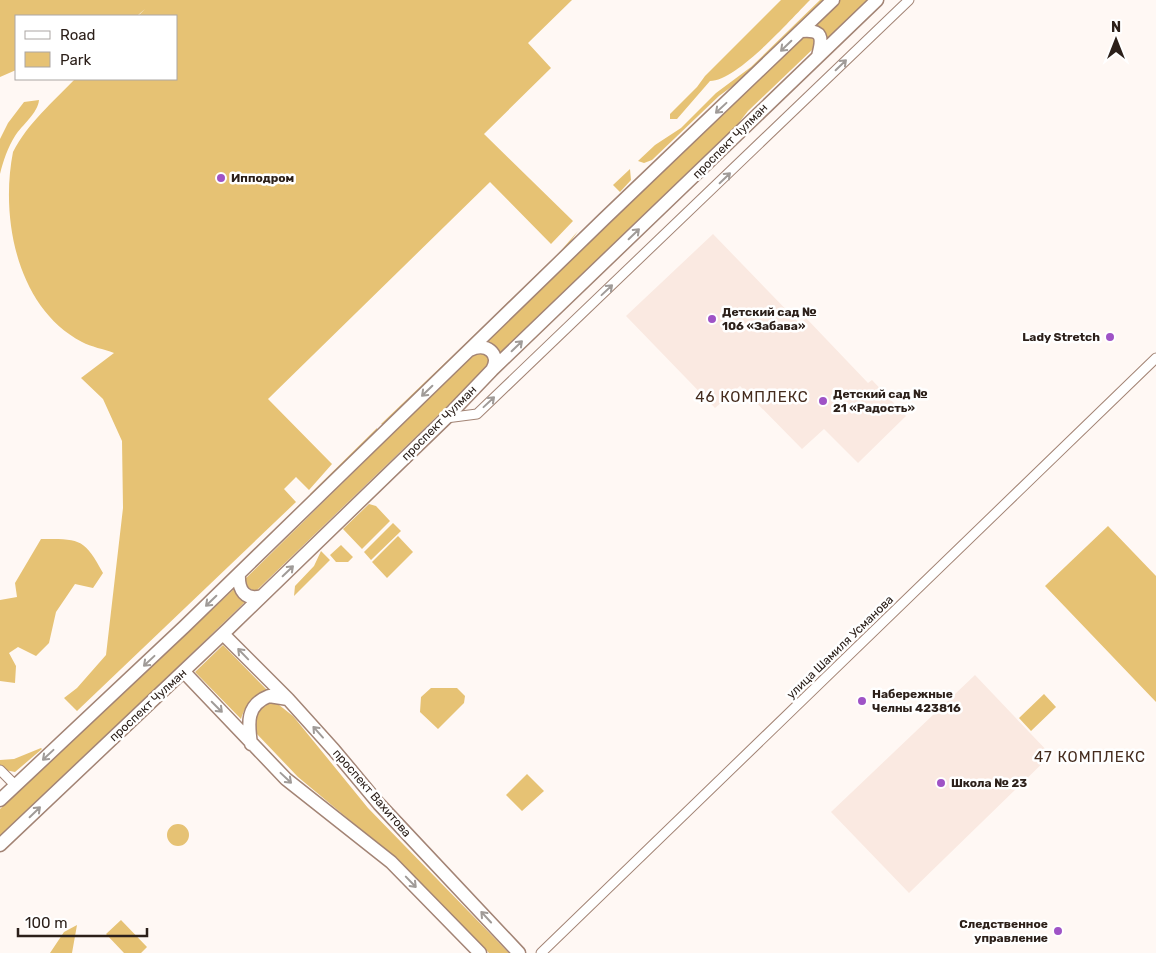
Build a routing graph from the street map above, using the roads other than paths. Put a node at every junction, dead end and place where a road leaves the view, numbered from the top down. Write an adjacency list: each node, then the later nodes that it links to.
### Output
1 (833, 0): 4 (main road)
2 (877, 0): 5 (main road, проспект Чулман)
3 (909, 0): 9 (street, one-way to 3)
4 (802, 31): 5 (main road); 6 (main road, one-way to 6)
5 (818, 56): 8 (main road, проспект Чулман, one-way to 5)
6 (469, 350): 8 (main road); 10 (main road, one-way to 10)
7 (1156, 358): 22 (street, улица Шамиля Усманова)
8 (492, 370): 9 (main road, проспект Чулман)
9 (446, 418): 11 (main road, проспект Чулман, one-way to 9)
10 (239, 574): 11 (main road); 17 (main road, one-way to 17)
11 (262, 596): 12 (main road, проспект Чулман)
12 (223, 634): 13 (main road, проспект Чулман); 14 (main road, проспект Вахитова, one-way to 12)
13 (184, 672): 15 (main road, one-way to 15); 19 (main road, проспект Чулман, one-way to 13)
14 (288, 699): 15 (main road); 21 (main road, проспект Вахитова, one-way to 14)
15 (252, 744): 20 (main road, one-way to 20)
16 (0, 770): 17 (street)
17 (15, 785): 18 (main road)
18 (0, 800)
19 (0, 845)
20 (480, 953)
21 (519, 953)
22 (541, 953)

